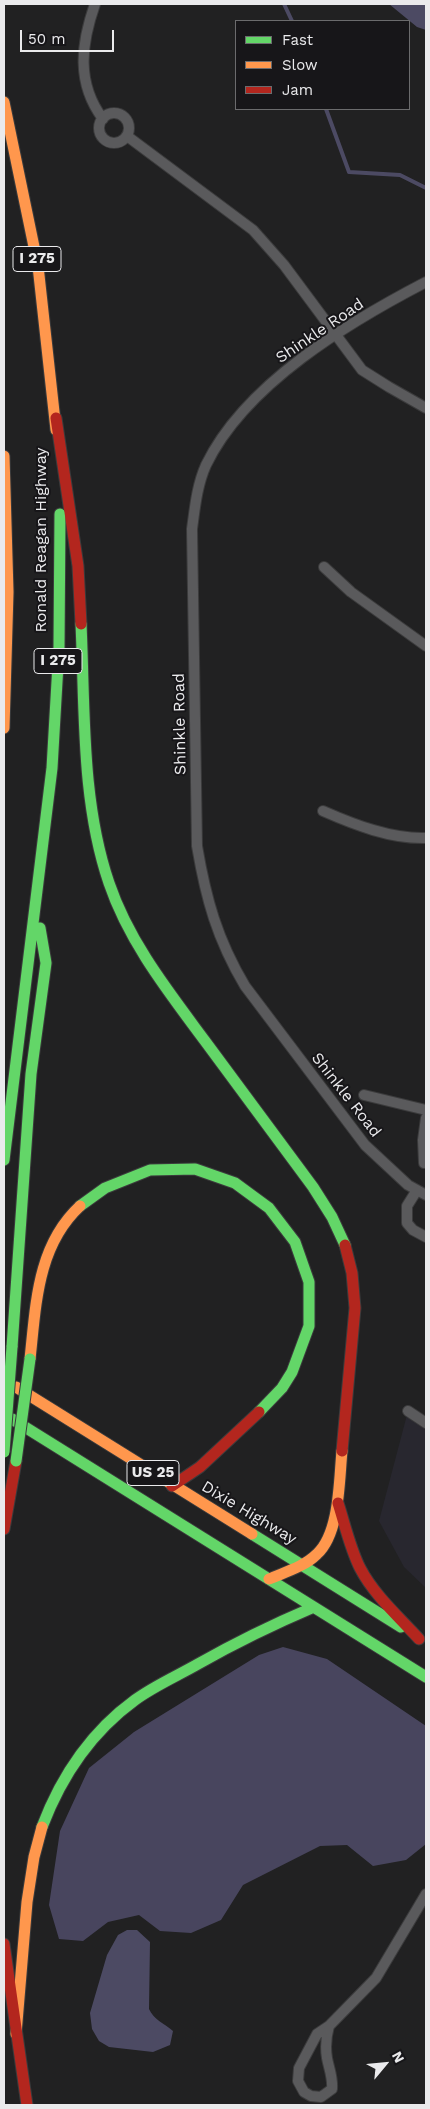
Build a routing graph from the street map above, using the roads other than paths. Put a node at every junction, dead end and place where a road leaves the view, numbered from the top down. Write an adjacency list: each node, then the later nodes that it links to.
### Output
1 (95, 4): 3 (street)
2 (4, 102): 8 (main road, Ronald Reagan Highway / I 275)
3 (103, 119): 4 (street); 4 (street)
4 (127, 136): 6 (street)
5 (426, 282): 6 (street, Shinkle Road)
6 (337, 334): 7 (street); 21 (street, Shinkle Road)
7 (426, 408)
8 (56, 418): 15 (main road, Ronald Reagan Highway / I 275); 30 (main road)
9 (4, 456): 12 (main road, Ronald Reagan Highway)
10 (324, 566): 11 (street)
11 (426, 646)
12 (4, 728)
13 (324, 811): 14 (street)
14 (426, 838)
15 (37, 904): 19 (main road, Ronald Reagan Highway / I 275); 27 (main road, bridge)
16 (364, 1095): 17 (street)
17 (426, 1110)
18 (426, 1118): 20 (street)
19 (4, 1160)
20 (424, 1164)
21 (422, 1193): 22 (street)
22 (426, 1237)
23 (4, 1379): 29 (main road, Dixie Highway / US 25)
24 (408, 1411): 26 (street)
25 (4, 1414): 33 (main road, US 25)
26 (426, 1423)
27 (4, 1452): 28 (main road)
28 (4, 1461)
29 (172, 1486): 31 (main road, bridge); 32 (main road, Dixie Highway / US 25)
30 (337, 1501): 32 (main road); 35 (main road)
31 (4, 1529)
32 (304, 1565): 33 (main road); 35 (main road, Dixie Highway / US 25)
33 (269, 1579): 34 (main road, US 25)
34 (314, 1607): 36 (main road, US 25); 40 (main road)
35 (422, 1641)
36 (426, 1677)
37 (426, 1894): 39 (street)
38 (4, 1944): 40 (main road)
39 (329, 2026): 39 (street)
40 (16, 2034): 41 (main road)
41 (27, 2105)

